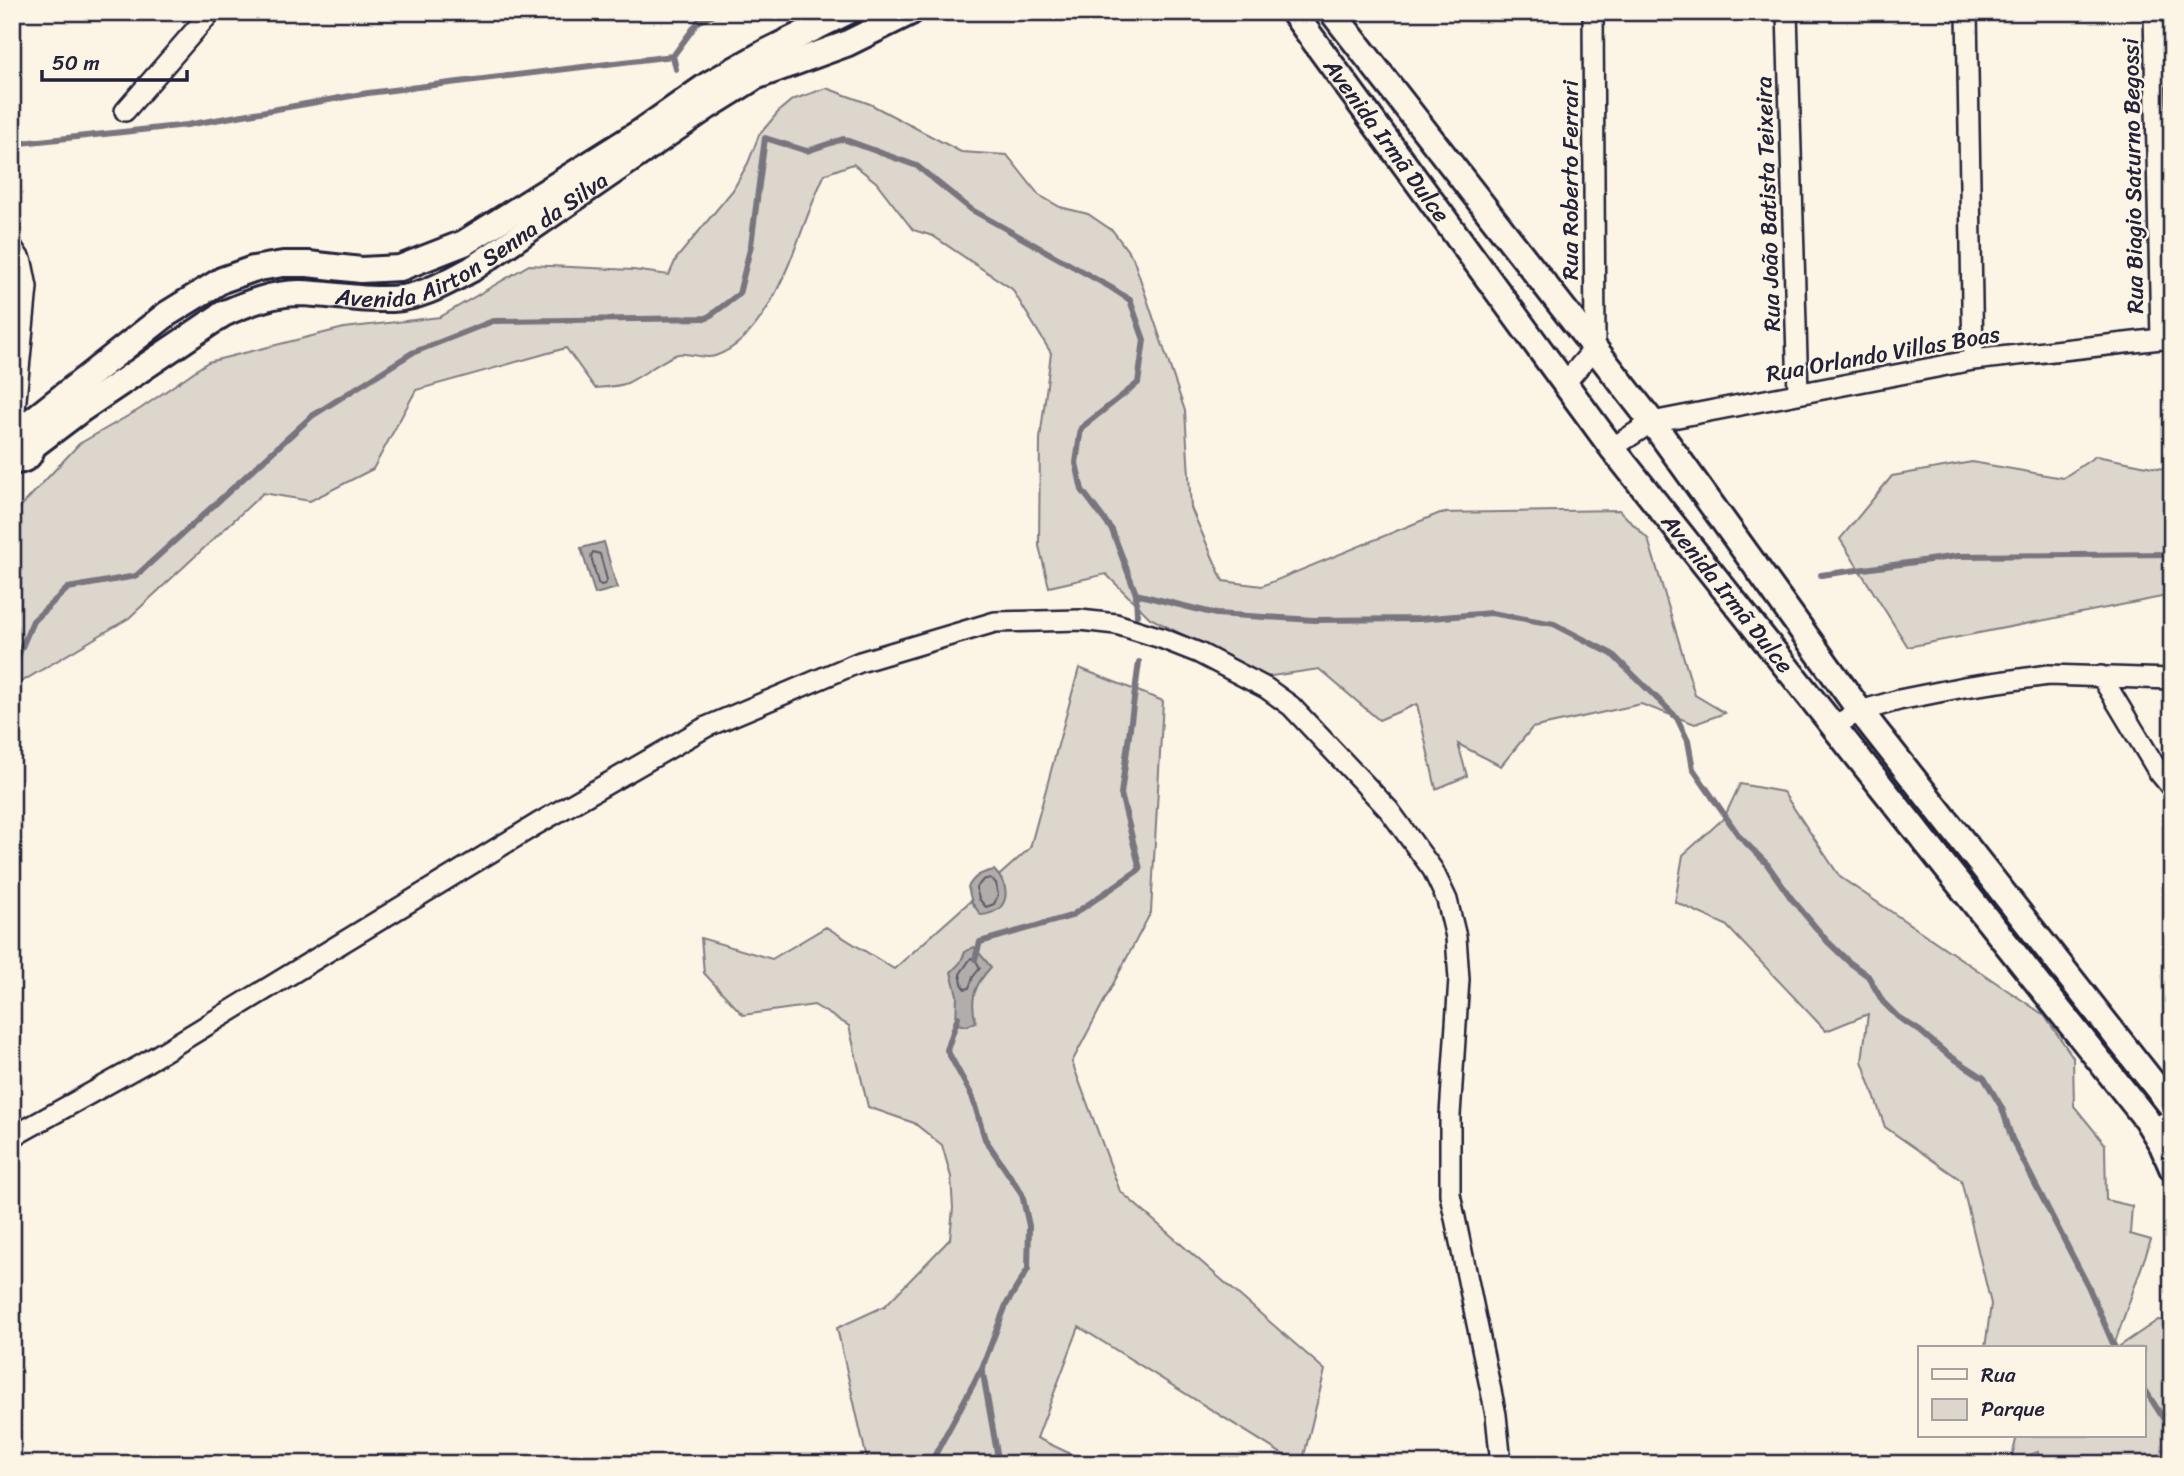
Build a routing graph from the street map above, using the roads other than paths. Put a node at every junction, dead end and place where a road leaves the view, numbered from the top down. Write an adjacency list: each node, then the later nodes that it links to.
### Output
1 (211, 12): 11 (street)
2 (911, 12): 10 (street, Avenida Airton Senna da Silva)
3 (1293, 12): 18 (street, Avenida Irmã Dulce)
4 (1332, 12): 16 (street, Avenida Irmã Dulce)
5 (1593, 12): 16 (street, Rua Roberto Ferrari)
6 (1787, 12): 19 (street, Rua João Batista Teixeira)
7 (1967, 12): 17 (street)
8 (2154, 12): 15 (street, Rua Biagio Saturno Begossi)
9 (841, 15): 10 (street); 12 (street, Avenida Airton Senna da Silva)
10 (846, 44): 14 (street, Avenida Airton Senna da Silva)
11 (125, 111)
12 (471, 238): 14 (street); 21 (street, Avenida Airton Senna da Silva)
13 (17, 254): 21 (street)
14 (487, 259): 21 (street, Avenida Airton Senna da Silva)
15 (2166, 340): 17 (street, Rua Orlando Villas Boas)
16 (1595, 348): 18 (street); 20 (street, Avenida Irmã Dulce)
17 (1973, 360): 19 (street, Rua Orlando Villas Boas)
18 (1565, 383): 22 (street, Avenida Irmã Dulce)
19 (1798, 394): 20 (street, Rua Orlando Villas Boas)
20 (1651, 422): 22 (street, Rua Orlando Villas Boas); 26 (street, Avenida Irmã Dulce)
21 (20, 434): 23 (street)
22 (1612, 448): 27 (street, Avenida Irmã Dulce)
23 (12, 461)
24 (2101, 676): 25 (street); 26 (street); 28 (street)
25 (2172, 679)
26 (1860, 711): 27 (street); 29 (street, Avenida Irmã Dulce)
27 (1834, 726): 30 (street, Avenida Irmã Dulce)
28 (2172, 788)
29 (2172, 1107)
30 (2162, 1124): 32 (street, Avenida Irmã Dulce)
31 (12, 1137): 33 (street)
32 (2172, 1168)
33 (1501, 1464)

